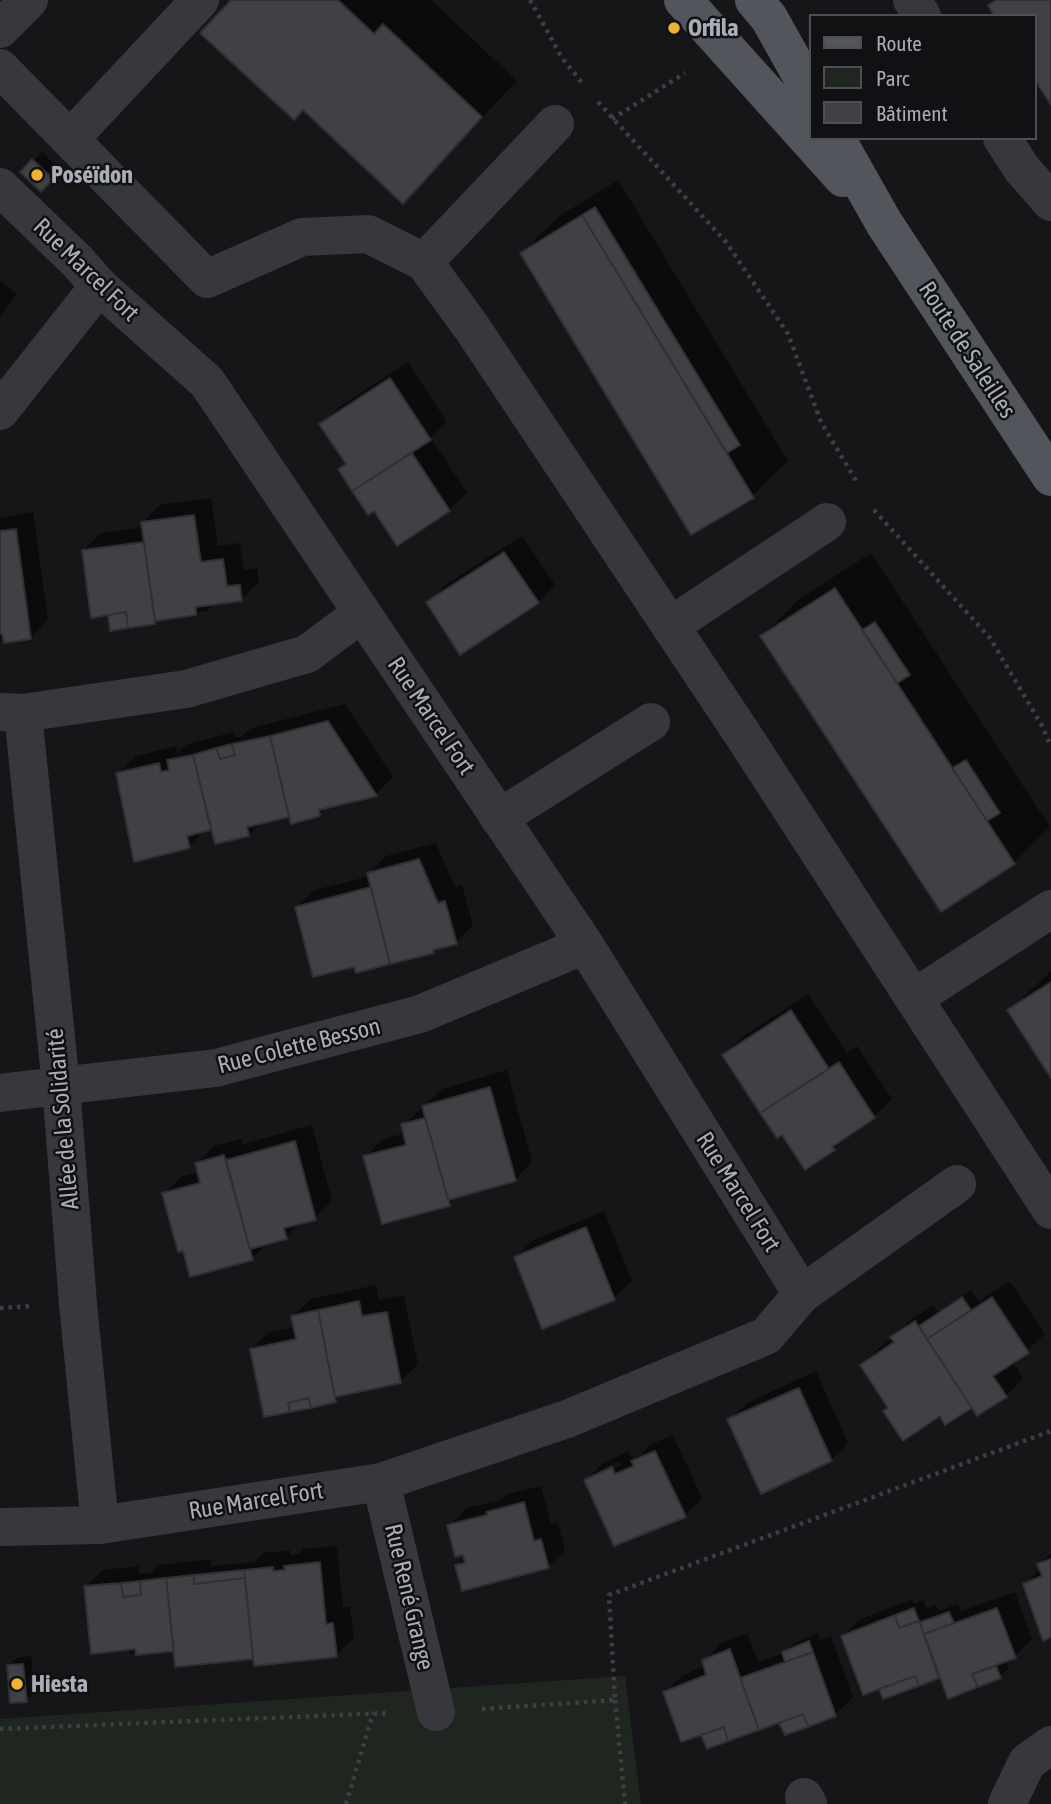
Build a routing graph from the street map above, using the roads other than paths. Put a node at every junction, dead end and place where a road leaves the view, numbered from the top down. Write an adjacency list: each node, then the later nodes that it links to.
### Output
1 (29, 0): 5 (street)
2 (200, 0): 9 (street)
3 (683, 0): 14 (main road, Route de Saleilles)
4 (754, 0): 7 (main road)
5 (0, 29)
6 (0, 68): 9 (street)
7 (810, 91)
8 (555, 124): 15 (street)
9 (70, 139): 15 (street)
10 (837, 140): 14 (main road, Route de Saleilles)
11 (1003, 140): 13 (street)
12 (0, 187): 16 (street, Rue Marcel Fort)
13 (1051, 202)
14 (884, 223): 18 (main road, Route de Saleilles)
15 (424, 262): 21 (street)
16 (99, 286): 17 (street); 20 (street, Rue Marcel Fort)
17 (0, 411)
18 (1051, 477)
19 (827, 522): 21 (street)
20 (362, 613): 22 (street); 24 (street, Rue Marcel Fort)
21 (670, 626): 27 (street)
22 (12, 712): 28 (street, Allée de la Solidarité)
23 (651, 722): 24 (street)
24 (499, 818): 26 (street, Rue Marcel Fort)
25 (1051, 909): 27 (street)
26 (585, 945): 28 (street, Rue Colette Besson); 32 (street, Rue Marcel Fort)
27 (914, 999): 31 (street)
28 (61, 1086): 29 (street, Rue Colette Besson); 34 (street, Allée de la Solidarité)
29 (0, 1093)
30 (957, 1184): 32 (street, Rue Marcel Fort)
31 (1051, 1210)
32 (802, 1294): 33 (street, Rue Marcel Fort)
33 (382, 1482): 34 (street, Rue Marcel Fort); 36 (street, Rue René Grange)
34 (100, 1525): 35 (street, Rue Marcel Fort)
35 (0, 1527)
36 (436, 1712)
37 (1051, 1745): 38 (street)
38 (1007, 1804)

